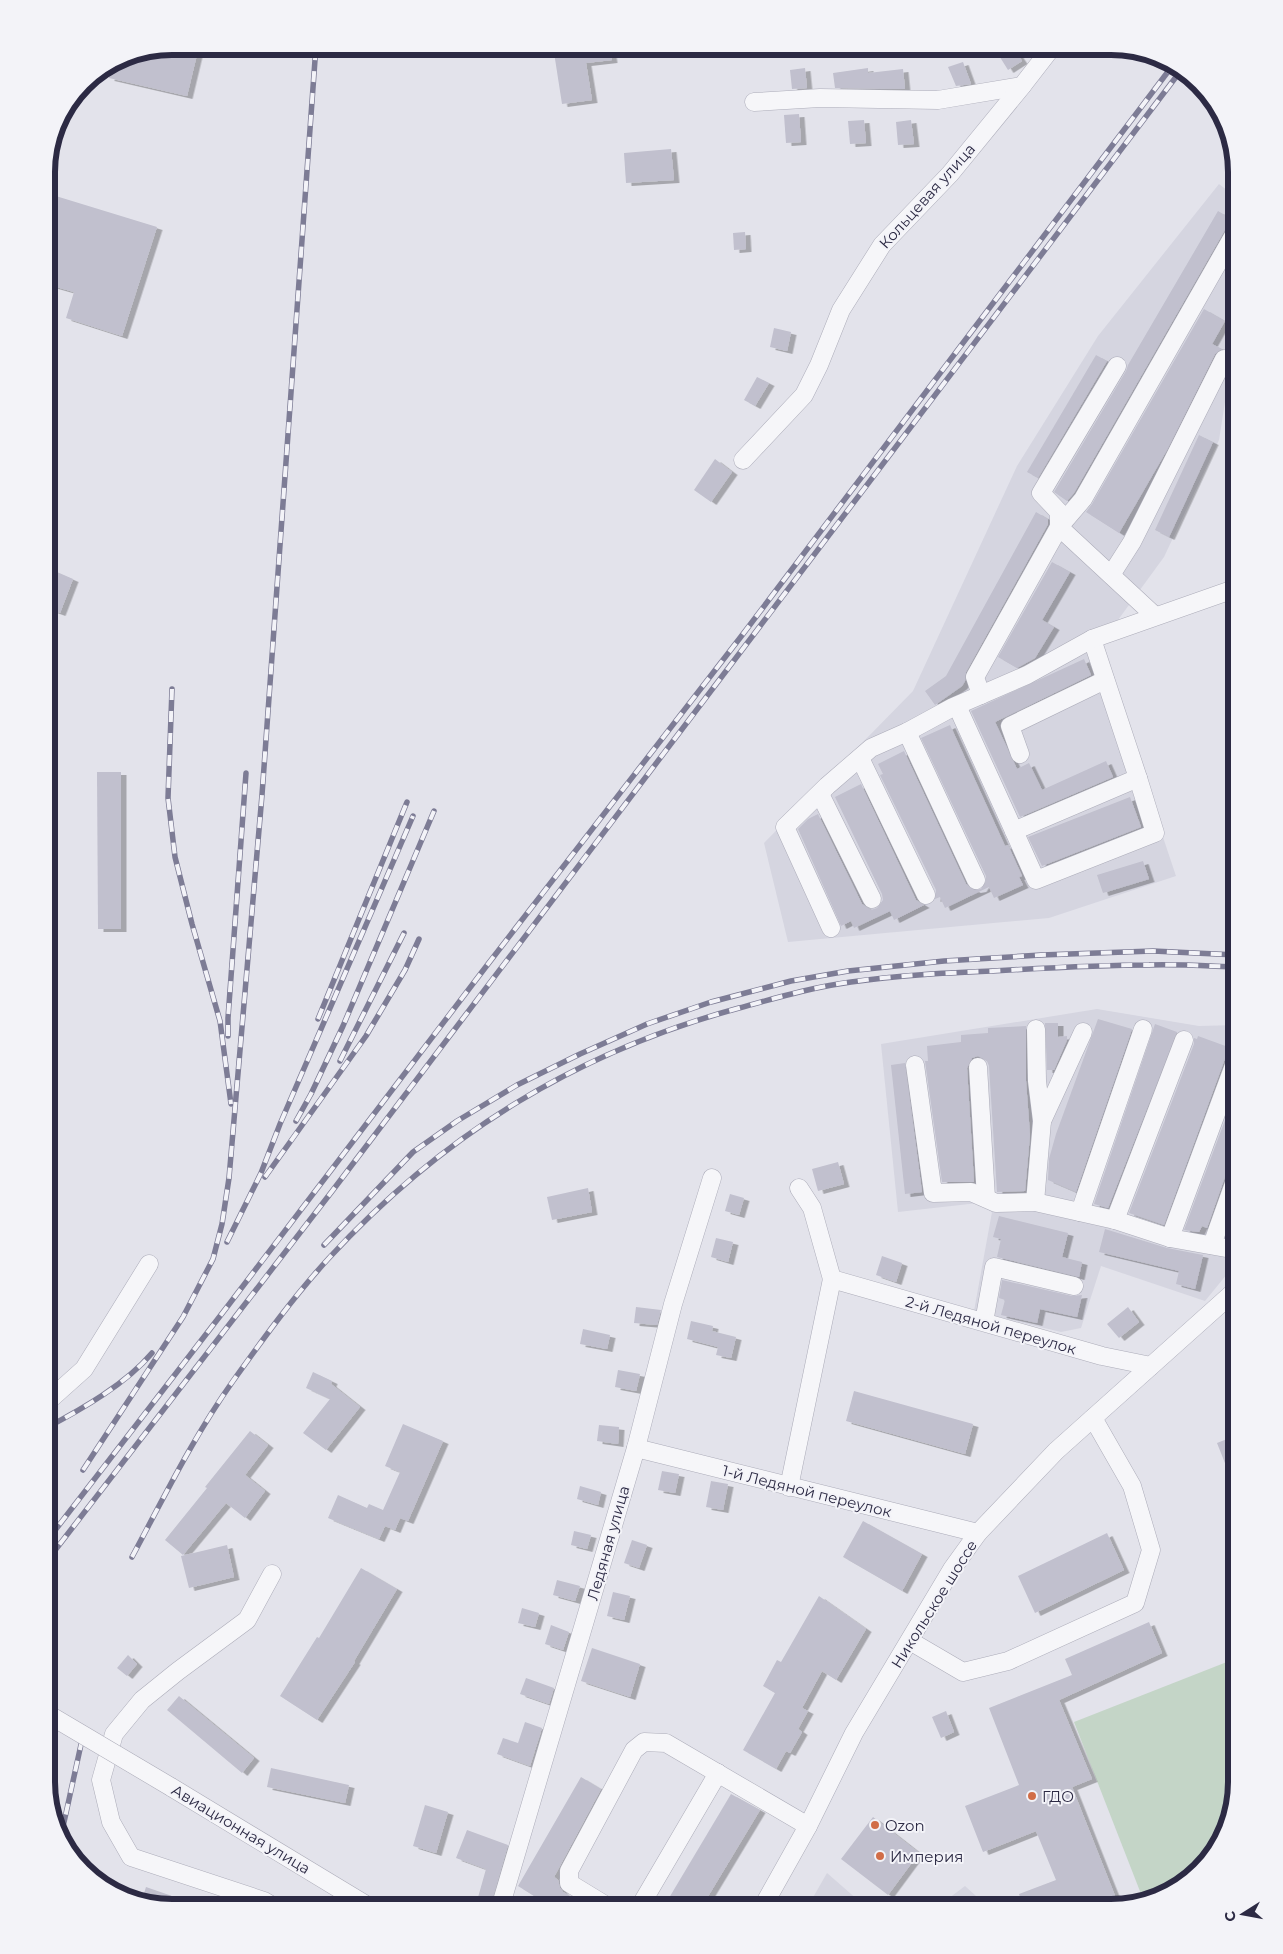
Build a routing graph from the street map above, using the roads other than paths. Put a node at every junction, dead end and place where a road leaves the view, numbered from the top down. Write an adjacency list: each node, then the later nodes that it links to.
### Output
1 (1046, 55): 2 (street, Кольцевая улица)
2 (1022, 86): 3 (street); 7 (street, Кольцевая улица)
3 (754, 102)
4 (1228, 245): 8 (street)
5 (1224, 359): 9 (street)
6 (1117, 366): 8 (street)
7 (743, 460)
8 (1059, 527): 9 (street); 14 (street)
9 (1111, 575): 11 (street)
10 (1228, 591): 11 (street)
11 (1155, 616): 12 (street)
12 (1092, 639): 13 (street); 14 (street)
13 (1105, 680): 17 (street); 19 (street)
14 (981, 695): 15 (street)
15 (957, 706): 16 (street); 21 (street)
16 (907, 732): 18 (street); 22 (street)
17 (1020, 754)
18 (860, 758): 20 (street); 23 (street)
19 (1138, 778): 21 (street); 21 (street)
20 (820, 794): 24 (street); 25 (street)
21 (1014, 831)
22 (976, 880)
23 (926, 895)
24 (872, 898)
25 (831, 928)
26 (1144, 1028): 39 (street)
27 (1036, 1029): 33 (street)
28 (1083, 1032): 33 (street)
29 (1184, 1040): 40 (street)
30 (915, 1065): 36 (street)
31 (978, 1067): 36 (street)
32 (1228, 1081): 41 (street)
33 (1042, 1122): 38 (street)
34 (712, 1178): 52 (street, Ледяная улица)
35 (799, 1188): 45 (street)
36 (986, 1198): 38 (street)
37 (1228, 1201): 42 (street)
38 (1035, 1202): 39 (street)
39 (1080, 1212): 40 (street)
40 (1115, 1220): 41 (street)
41 (1170, 1238): 42 (street)
42 (1212, 1246): 43 (street)
43 (1228, 1249)
44 (148, 1264): 50 (street)
45 (832, 1279): 48 (street, 2-й Ледяной переулок); 53 (street)
46 (1074, 1286): 48 (street)
47 (1228, 1297): 49 (street, Никольское шоссе)
48 (984, 1322): 49 (street, 2-й Ледяной переулок)
49 (1151, 1366): 51 (street, Никольское шоссе)
50 (55, 1395)
51 (1093, 1418): 54 (street, Никольское шоссе); 56 (street)
52 (636, 1448): 53 (street, 1-й Ледяной переулок); 62 (street, Ледяная улица)
53 (789, 1487): 54 (street, 1-й Ледяной переулок)
54 (978, 1533): 56 (street, Никольское шоссе)
55 (272, 1574): 60 (street)
56 (910, 1640): 59 (street, Никольское шоссе)
57 (55, 1718): 61 (street, Авиационная улица, bridge)
58 (718, 1773): 59 (street); 63 (street); 64 (street)
59 (808, 1826): 65 (street, Никольское шоссе)
60 (258, 1899)
61 (357, 1899)
62 (503, 1899)
63 (595, 1899)
64 (645, 1899)
65 (767, 1899)

